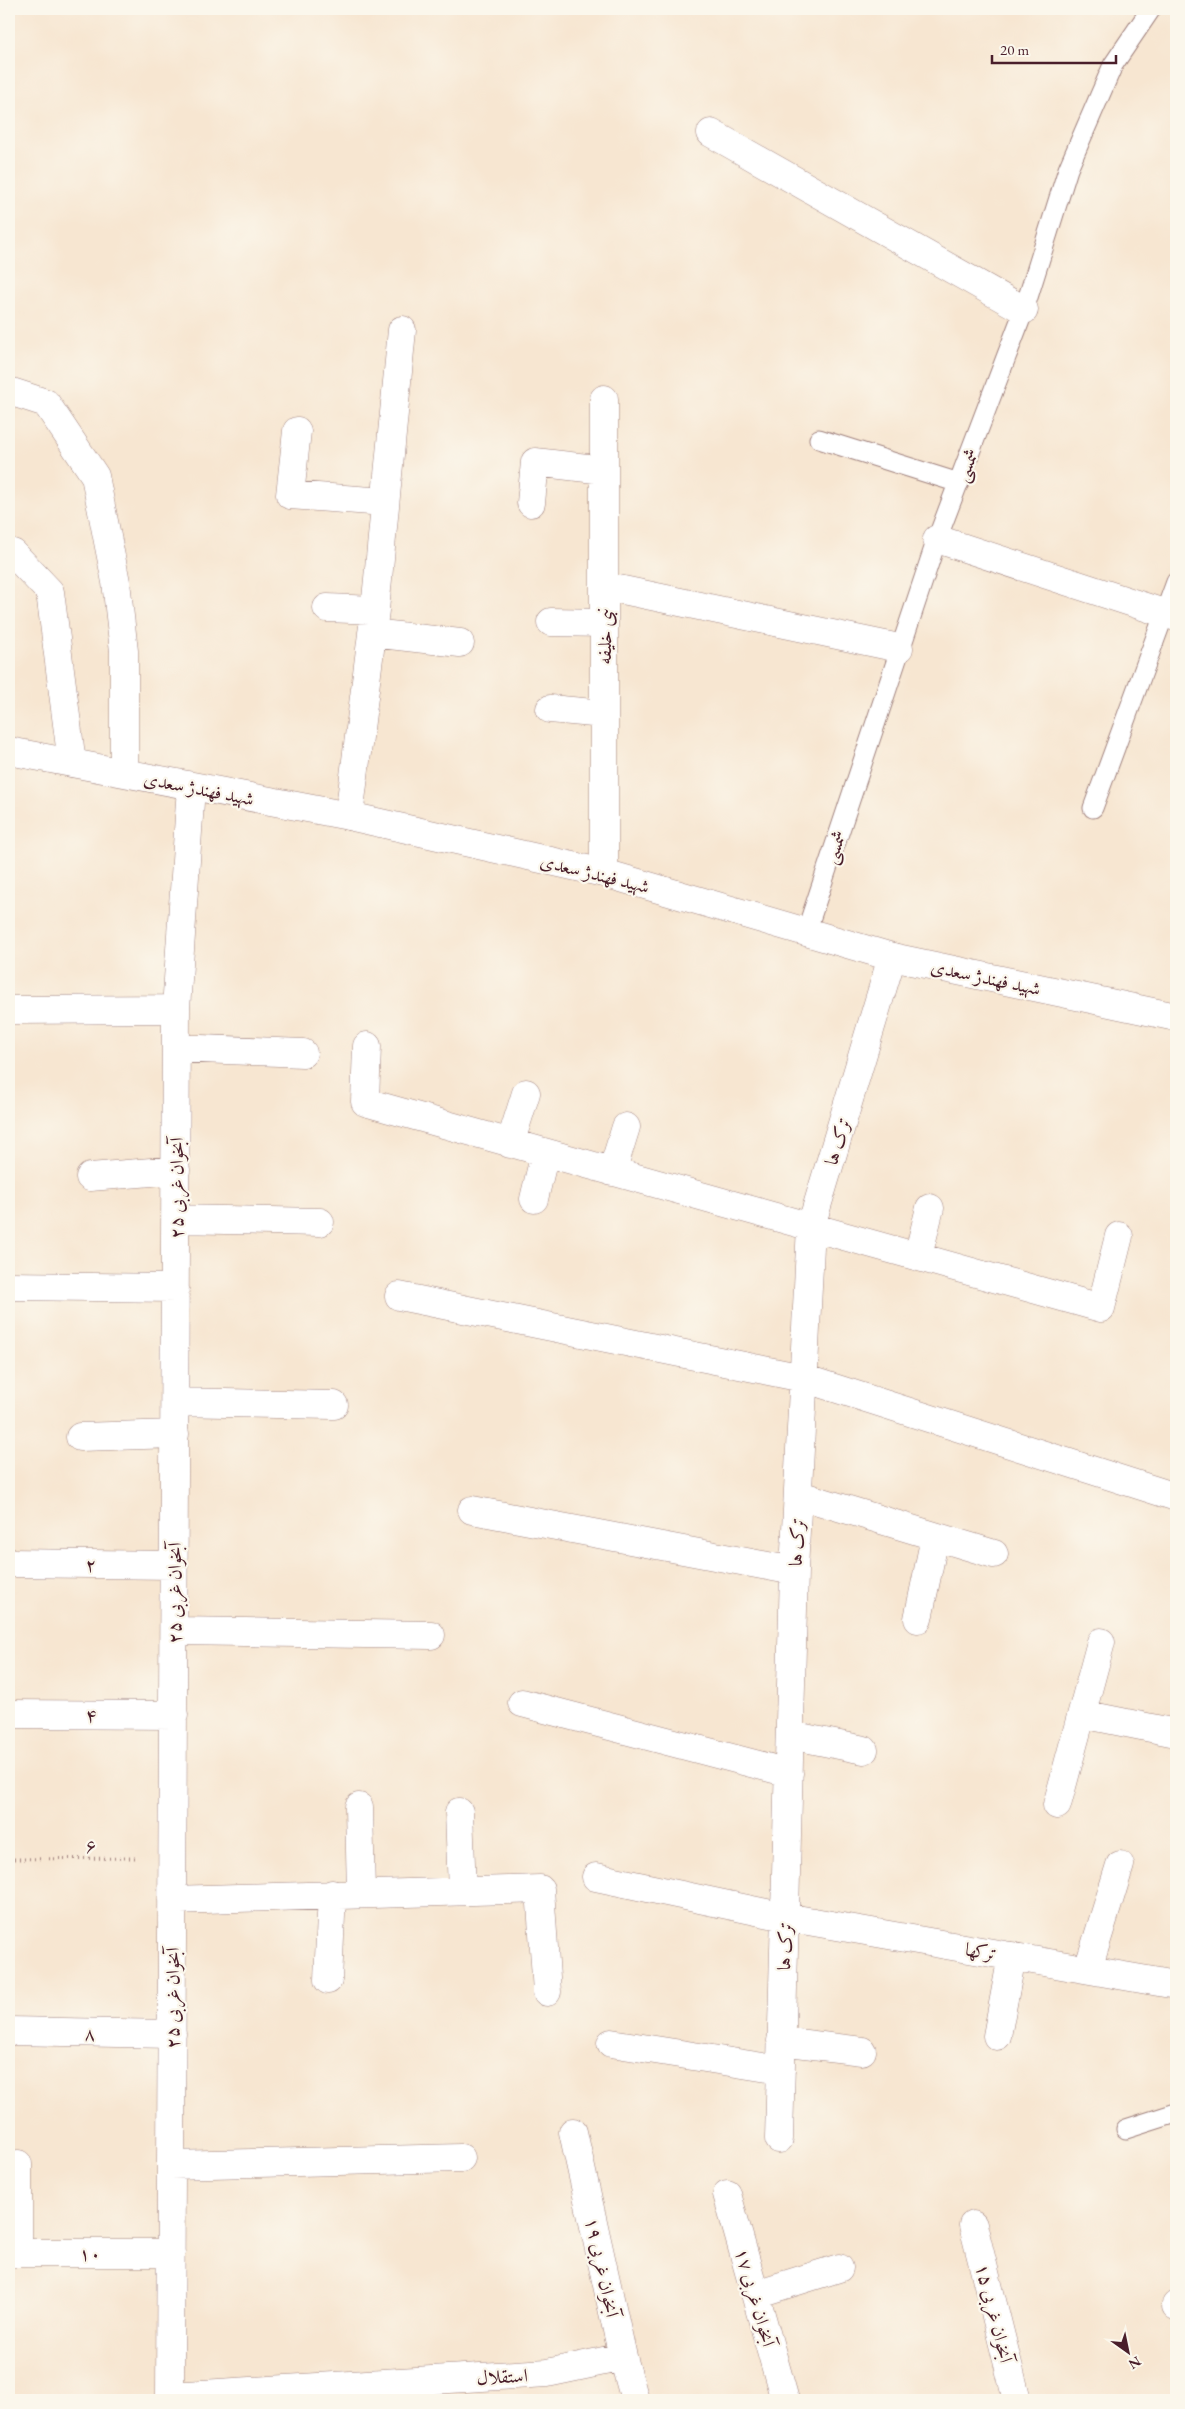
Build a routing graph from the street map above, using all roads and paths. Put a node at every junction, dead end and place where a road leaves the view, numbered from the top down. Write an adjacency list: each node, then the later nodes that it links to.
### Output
1 (1151, 9): 3 (lane, شمسی)
2 (711, 133): 3 (street)
3 (1024, 310): 10 (lane, شمسی)
4 (402, 330): 11 (street)
5 (9, 391): 28 (street)
6 (604, 399): 9 (street, نبی خلیفه)
7 (297, 432): 11 (street)
8 (820, 438): 10 (lane)
9 (604, 470): 12 (street); 16 (street, نبی خلیفه)
10 (959, 483): 13 (lane, شمسی)
11 (385, 502): 19 (street)
12 (531, 503)
13 (937, 538): 18 (street); 23 (lane, شمسی)
14 (9, 552): 27 (street)
15 (1176, 582): 18 (lane)
16 (604, 586): 21 (street, نبی خلیفه); 23 (street)
17 (327, 608): 19 (street)
18 (1171, 615): 30 (lane)
19 (373, 622): 22 (street); 31 (street)
20 (551, 622): 21 (street)
21 (604, 623): 25 (street, نبی خلیفه)
22 (460, 643)
23 (899, 648): 33 (lane, شمسی)
24 (550, 709): 25 (street)
25 (604, 714): 32 (street, نبی خلیفه)
26 (9, 750): 27 (street, شهید فهندژ سعدی)
27 (72, 762): 28 (street, شهید فهندژ سعدی)
28 (124, 772): 29 (street, شهید فهندژ سعدی)
29 (191, 787): 31 (street, شهید فهندژ سعدی); 35 (street, آبخوان غربی ۲۵)
30 (1093, 808)
31 (349, 816): 32 (street, شهید فهندژ سعدی)
32 (604, 873): 33 (street, شهید فهندژ سعدی)
33 (806, 932): 34 (street, شهید فهندژ سعدی)
34 (892, 956): 37 (street, شهید فهندژ سعدی); 52 (street, ترک ها)
35 (176, 1009): 36 (street); 39 (street, آبخوان غربی ۲۵)
36 (9, 1010)
37 (1176, 1017)
38 (367, 1046): 43 (street)
39 (176, 1048): 40 (street); 45 (street, آبخوان غربی ۲۵)
40 (303, 1053)
41 (526, 1093): 43 (street)
42 (626, 1127): 46 (street)
43 (510, 1144): 44 (street)
44 (545, 1153): 46 (street); 48 (street)
45 (176, 1170): 47 (street); 50 (street, آبخوان غربی ۲۵)
46 (612, 1172): 52 (street)
47 (90, 1177)
48 (534, 1199)
49 (930, 1208): 54 (street)
50 (176, 1219): 51 (street); 56 (street, آبخوان غربی ۲۵)
51 (320, 1222)
52 (811, 1226): 54 (street); 58 (street, ترک ها)
53 (1119, 1236): 54 (street)
54 (918, 1256)
55 (9, 1286): 56 (street)
56 (175, 1288): 59 (street, آبخوان غربی ۲۵)
57 (399, 1296): 58 (street)
58 (803, 1378): 63 (street, ترک ها); 64 (street)
59 (174, 1402): 60 (street); 61 (street, آبخوان غربی ۲۵)
60 (334, 1405)
61 (174, 1434): 62 (street); 69 (street, آبخوان غربی ۲۵)
62 (80, 1437)
63 (799, 1495): 66 (street); 70 (street, ترک ها)
64 (1176, 1497)
65 (472, 1510): 70 (street)
66 (936, 1537): 67 (street); 71 (street)
67 (994, 1554)
68 (9, 1563): 69 (street, ۲)
69 (174, 1565): 72 (street, آبخوان غربی ۲۵)
70 (794, 1571): 80 (street, ترک ها)
71 (918, 1619)
72 (174, 1631): 73 (street); 78 (street, آبخوان غربی ۲۵)
73 (431, 1635)
74 (1101, 1642): 77 (street)
75 (522, 1703): 82 (street)
76 (9, 1714): 78 (street, ۴)
77 (1082, 1714): 79 (street); 83 (street)
78 (174, 1715): 86 (street, آبخوان غربی ۲۵)
79 (1176, 1733)
80 (790, 1735): 81 (street); 82 (street, ترک ها)
81 (864, 1750)
82 (789, 1773): 94 (street, ترک ها)
83 (1056, 1804)
84 (359, 1807): 91 (street)
85 (459, 1812): 90 (street)
86 (173, 1857): 87 (path, ۶); 93 (street, آبخوان غربی ۲۵)
87 (9, 1860)
88 (1120, 1865): 96 (street)
89 (596, 1877): 94 (street, ترکها)
90 (462, 1891): 91 (street); 99 (street)
91 (361, 1893): 92 (street)
92 (332, 1894): 93 (street); 97 (street)
93 (172, 1900): 101 (street, آبخوان غربی ۲۵)
94 (785, 1917): 95 (street, ترکها); 103 (street, ترک ها)
95 (1012, 1956): 96 (street, ترکها); 102 (street)
96 (1088, 1970): 98 (street, ترکها)
97 (328, 1980)
98 (1176, 1985)
99 (547, 1992)
100 (9, 2031): 101 (street, ۸)
101 (172, 2034): 113 (street, آبخوان غربی ۲۵)
102 (997, 2036)
103 (782, 2041): 105 (street); 106 (street, ترک ها)
104 (611, 2043): 106 (street)
105 (862, 2052)
106 (781, 2070): 110 (street, ترک ها)
107 (1176, 2113): 108 (lane)
108 (1126, 2129)
109 (573, 2132): 120 (street, آبخوان غربی ۱۹)
110 (779, 2139)
111 (461, 2158): 113 (street)
112 (18, 2164): 116 (street)
113 (171, 2165): 117 (street, آبخوان غربی ۲۵)
114 (727, 2194): 119 (street, آبخوان غربی ۱۷)
115 (972, 2225): 124 (street, آبخوان غربی ۱۵)
116 (13, 2253): 117 (street, ۱۰)
117 (171, 2254): 121 (street, آبخوان غربی ۲۵)
118 (839, 2268): 119 (street)
119 (756, 2294): 123 (street, آبخوان غربی ۱۷)
120 (623, 2357): 121 (street, استقلال); 122 (street, آبخوان غربی ۱۹)
121 (170, 2398)
122 (635, 2400)
123 (785, 2400)
124 (1017, 2400)

